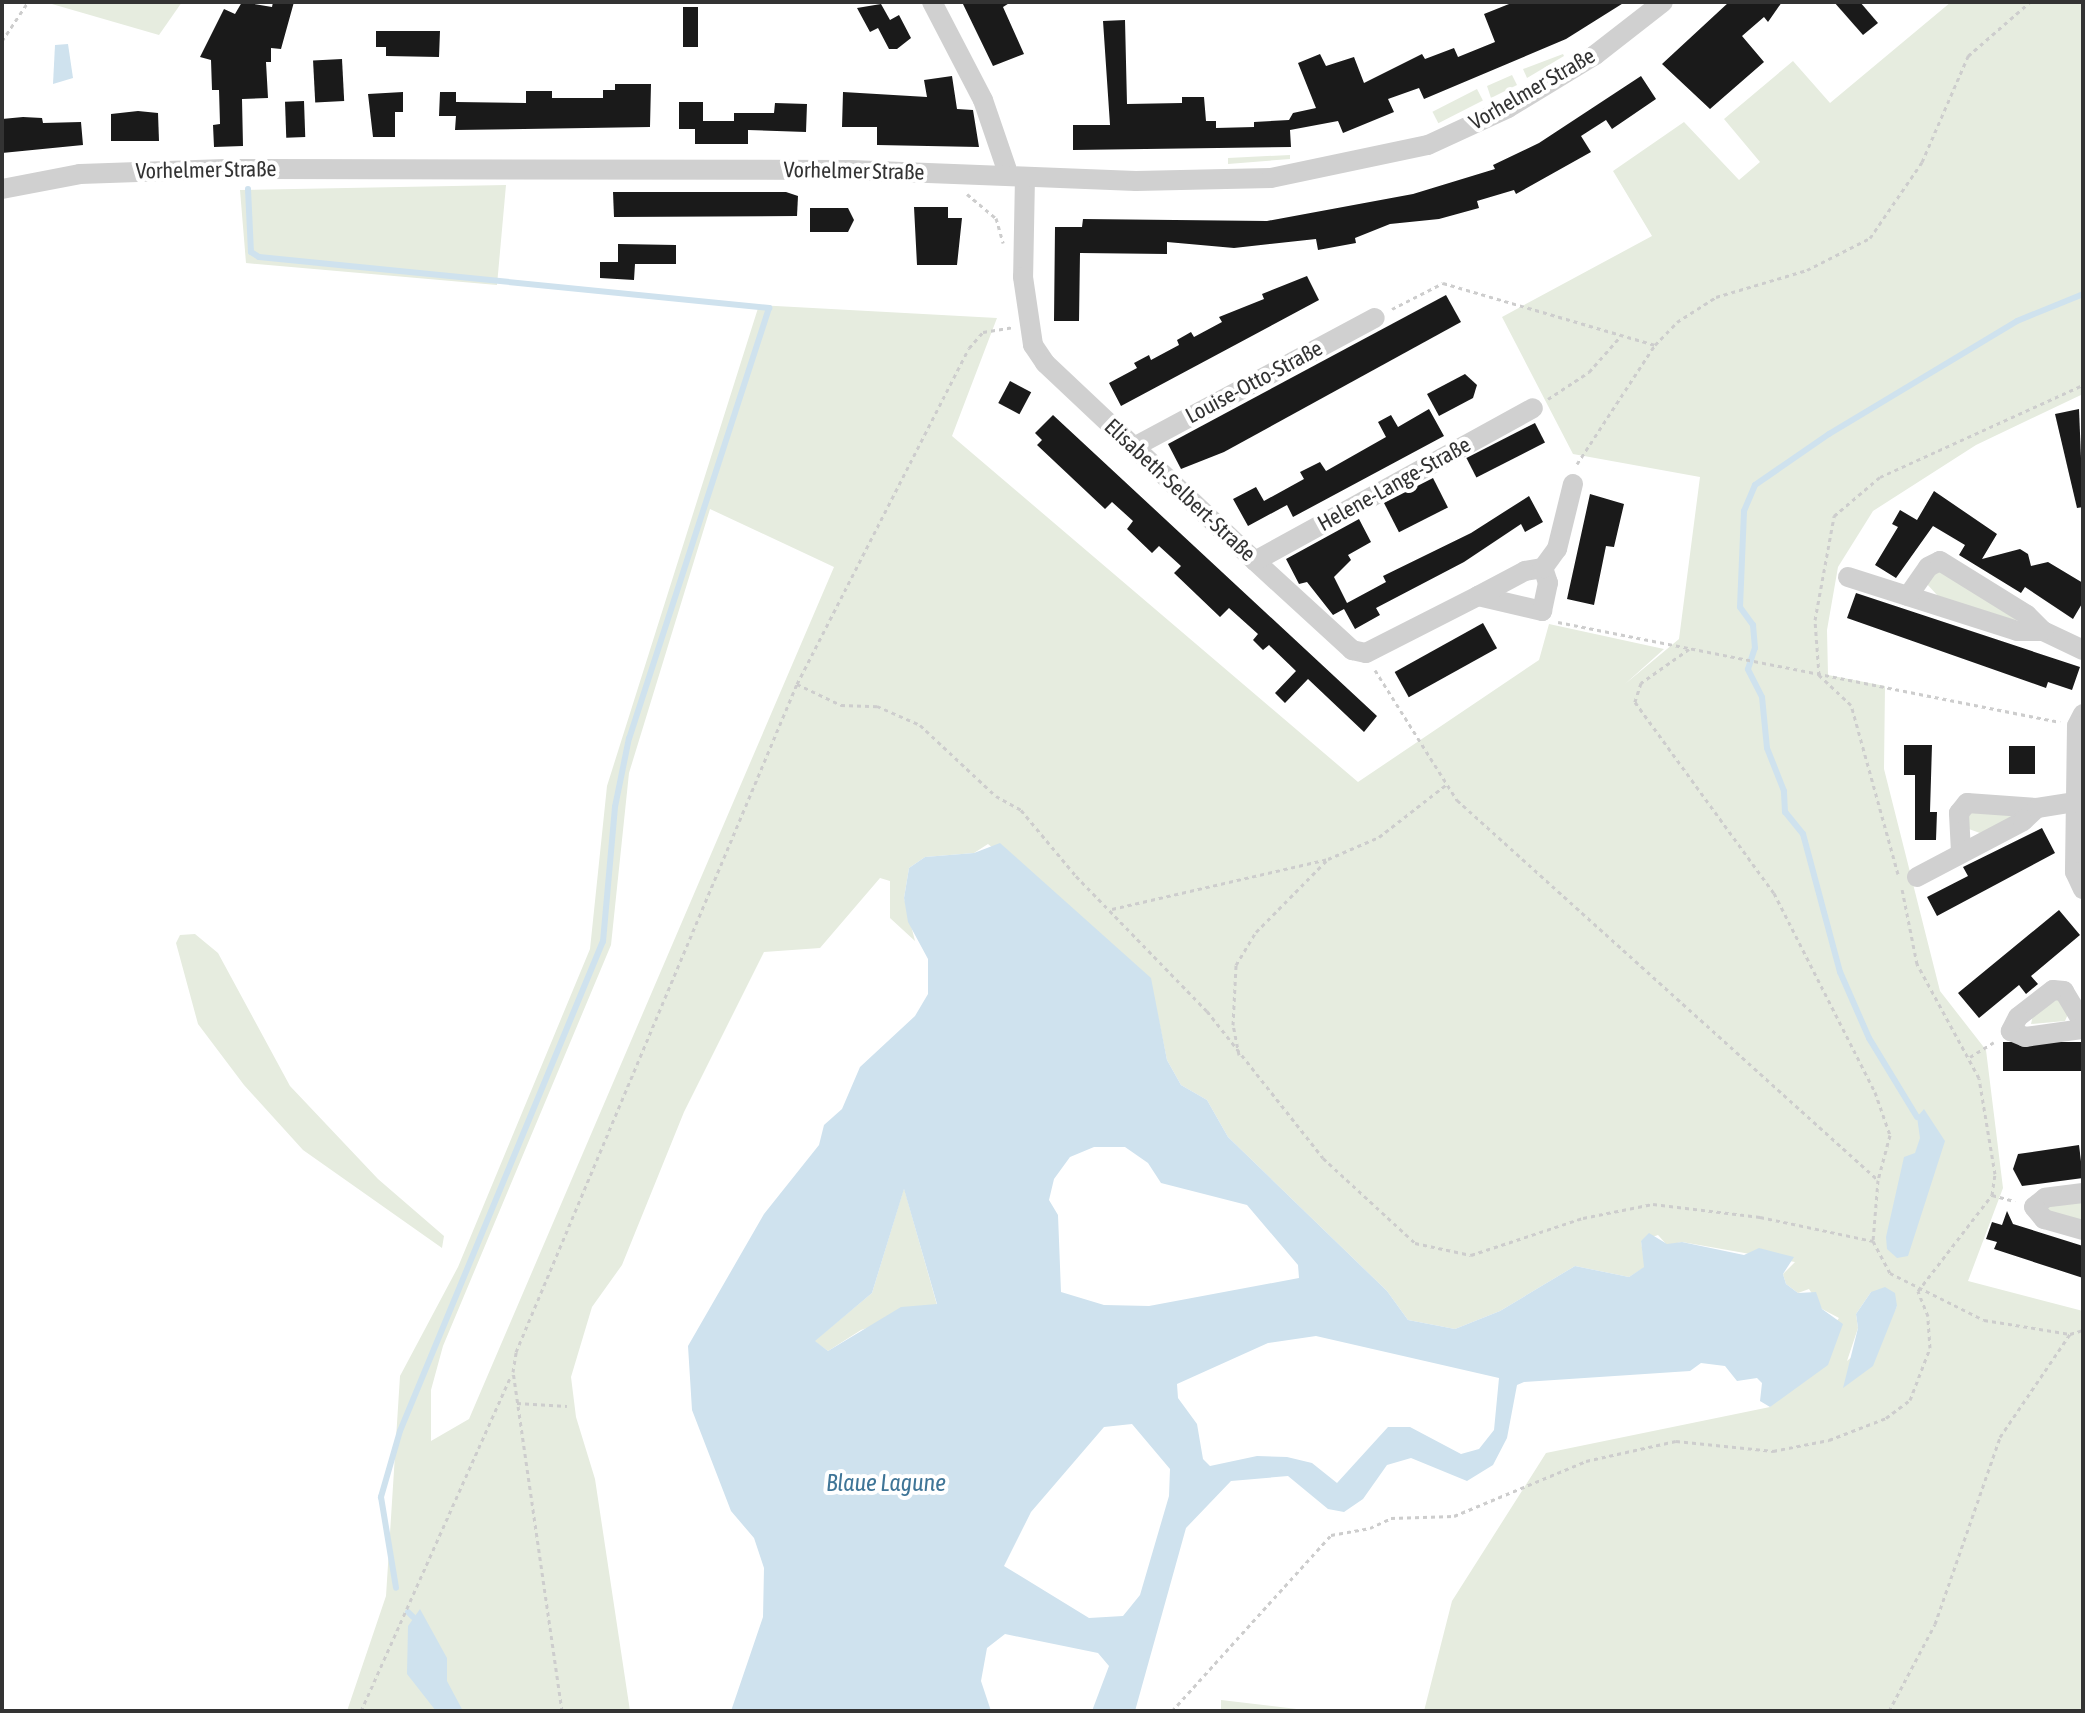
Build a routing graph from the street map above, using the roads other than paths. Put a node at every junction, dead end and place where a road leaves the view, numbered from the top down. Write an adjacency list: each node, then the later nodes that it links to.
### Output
1 (932, 2): 3 (street, Elisabeth-Selbert-Straße)
2 (1663, 2): 3 (street, Vorhelmer Straße)
3 (1017, 177): 4 (street, Vorhelmer Straße); 7 (street, Elisabeth-Selbert-Straße)
4 (2, 189)
5 (1375, 318): 7 (street, Louise-Otto-Straße)
6 (1533, 408): 9 (street, Helene-Lange-Straße)
7 (1134, 447): 9 (street, Elisabeth-Selbert-Straße)
8 (1573, 484): 10 (street)
9 (1255, 561): 12 (street, Elisabeth-Selbert-Straße)
10 (1543, 568): 12 (street); 12 (street)
11 (1848, 577): 13 (street)
12 (1478, 596)
13 (1908, 596): 14 (street); 14 (street)
14 (2043, 631): 15 (street)
15 (2083, 650)
16 (2080, 720): 17 (street)
17 (2076, 802): 18 (street); 21 (street)
18 (2037, 808): 19 (street); 19 (street)
19 (1961, 852): 20 (street)
20 (1917, 877)
21 (2083, 889)
22 (2083, 1026): 22 (street)
23 (2083, 1193): 24 (street)
24 (2083, 1230)

